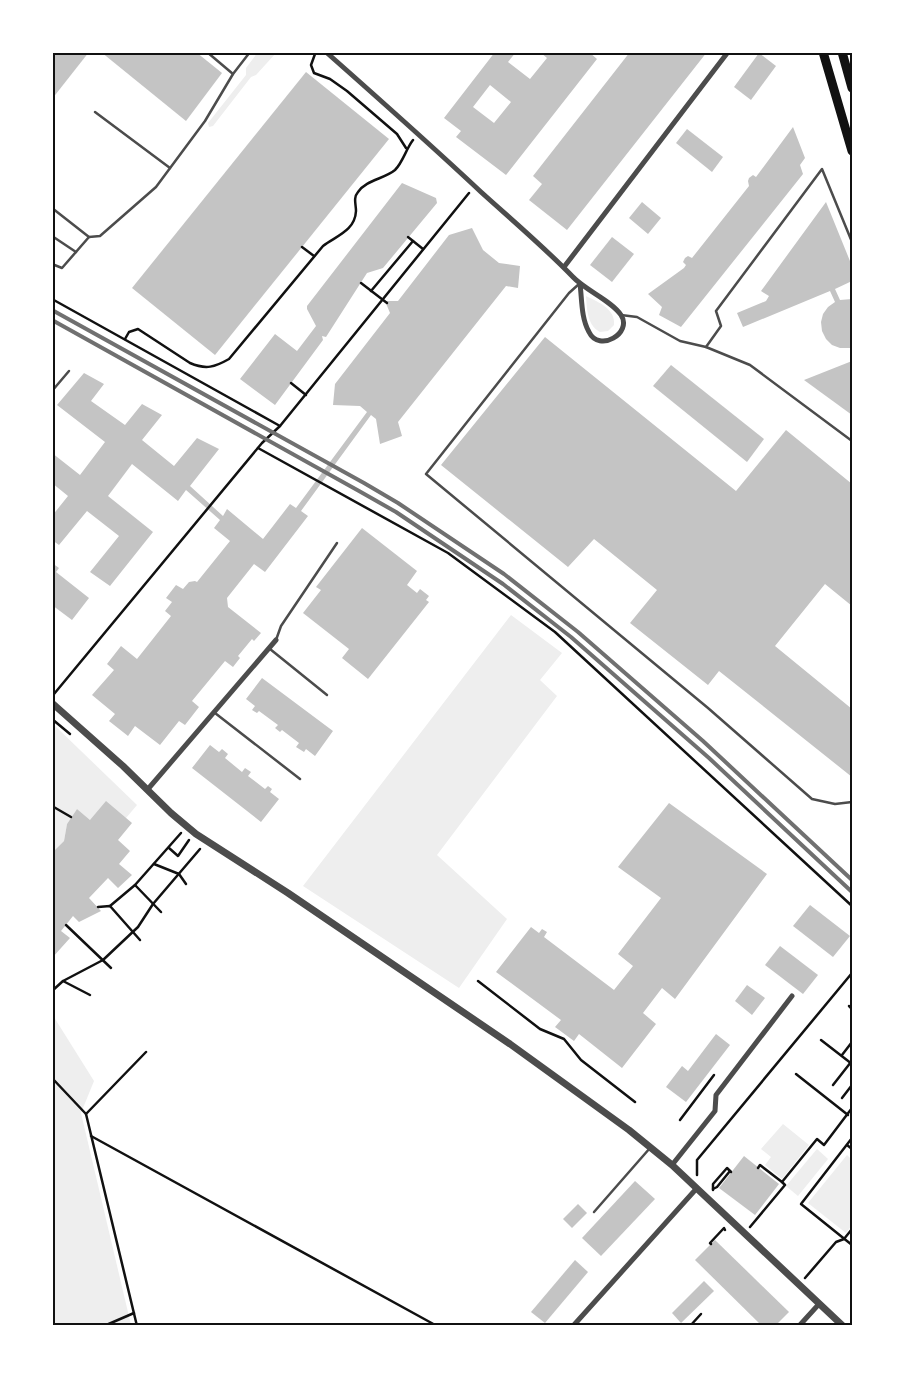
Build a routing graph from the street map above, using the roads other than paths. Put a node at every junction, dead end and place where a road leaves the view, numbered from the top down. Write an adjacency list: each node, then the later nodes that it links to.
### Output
1 (207, 52): 7 (lane)
2 (250, 52): 7 (lane)
3 (326, 52): 18 (street)
4 (728, 52): 18 (street)
5 (823, 52): 10 (highway)
6 (842, 52): 8 (highway)
7 (233, 74): 11 (lane)
8 (852, 88)
9 (95, 112): 11 (lane)
10 (852, 151)
11 (170, 168): 14 (lane)
12 (52, 208): 14 (lane)
13 (52, 236): 16 (lane)
14 (89, 237): 16 (lane)
15 (852, 242): 21 (lane)
16 (76, 252): 17 (lane)
17 (52, 264)
18 (564, 267): 19 (street)
19 (580, 284): 20 (street); 20 (street); 33 (lane)
20 (621, 315): 21 (lane)
21 (706, 347): 24 (lane)
22 (69, 371): 23 (lane)
23 (52, 391)
24 (852, 441)
25 (337, 543): 26 (lane)
26 (276, 640): 27 (street)
27 (269, 648): 28 (lane); 30 (street)
28 (328, 695)
29 (52, 703): 32 (street)
30 (214, 713): 31 (lane); 32 (street)
31 (300, 779)
32 (148, 789): 35 (street)
33 (852, 802)
34 (792, 996): 36 (street)
35 (651, 1147): 36 (street); 38 (lane)
36 (672, 1165): 37 (street)
37 (697, 1188): 39 (street); 40 (street)
38 (594, 1212)
39 (819, 1304): 41 (street); 42 (street)
40 (573, 1326)
41 (799, 1326)
42 (843, 1326)

